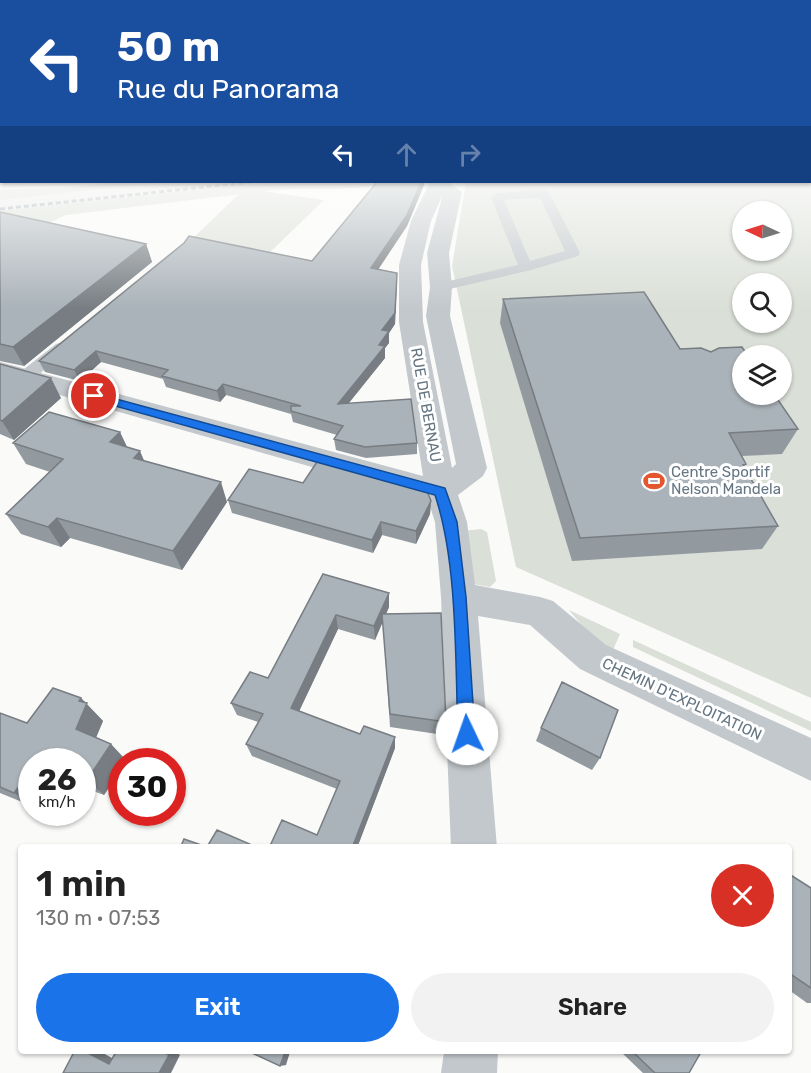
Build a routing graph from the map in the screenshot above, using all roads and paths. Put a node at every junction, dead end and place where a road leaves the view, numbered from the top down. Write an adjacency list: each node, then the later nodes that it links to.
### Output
1 (427, 209): 9 (street, RUE DE BERNAU)
2 (449, 209): 6 (street)
3 (502, 209): 5 (lane)
4 (551, 209): 5 (lane)
5 (526, 267): 6 (lane)
6 (441, 287): 9 (street)
7 (73, 337): 8 (lane)
8 (13, 373): 9 (street)
9 (441, 492): 10 (street, RUE DE BERNAU)
10 (459, 597): 11 (street, CHEMIN D'EXPLOITATION); 12 (street, RUE DE BERNAU)
11 (811, 760)
12 (474, 844)
13 (471, 1054): 14 (street)
14 (470, 1073)

